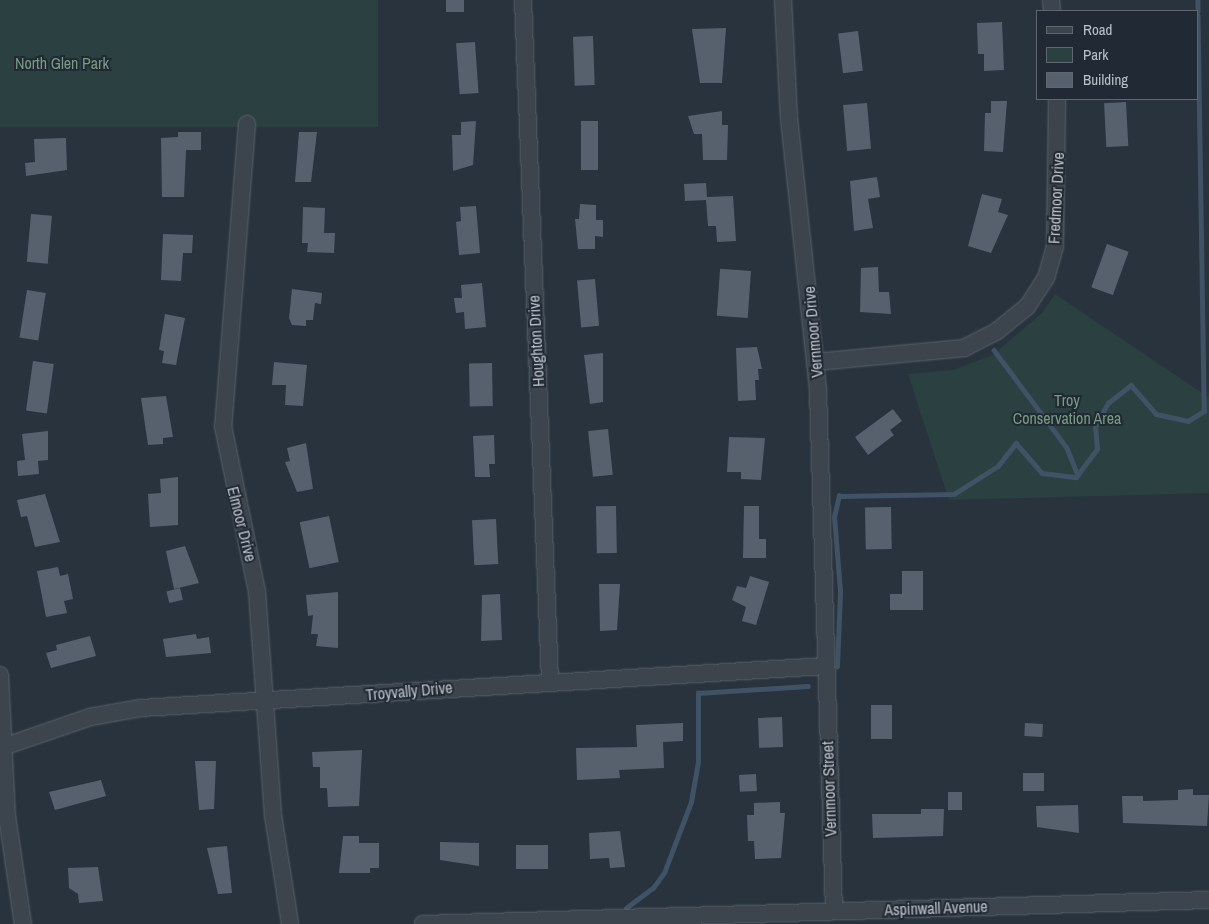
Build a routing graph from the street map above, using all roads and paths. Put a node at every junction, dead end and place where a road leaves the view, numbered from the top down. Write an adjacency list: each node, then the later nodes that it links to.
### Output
1 (523, 0): 8 (street, Houghton Drive)
2 (783, 0): 5 (street, Vernmoor Drive)
3 (1057, 100): 5 (street, Fredmoor Drive)
4 (247, 124): 9 (street, Elmoor Drive)
5 (816, 362): 6 (street, Vernmoor Drive)
6 (825, 666): 8 (street, Troyvally Drive); 12 (street, Vernmoor Street)
7 (0, 676): 10 (street)
8 (550, 682): 9 (street, Troyvally Drive)
9 (266, 703): 10 (street, Troyvally Drive); 14 (street, Elmoor Drive)
10 (2, 747): 13 (street)
11 (1209, 900): 12 (street, Aspinwall Avenue)
12 (834, 911): 15 (street, Aspinwall Avenue)
13 (23, 924)
14 (290, 924)
15 (423, 924)

